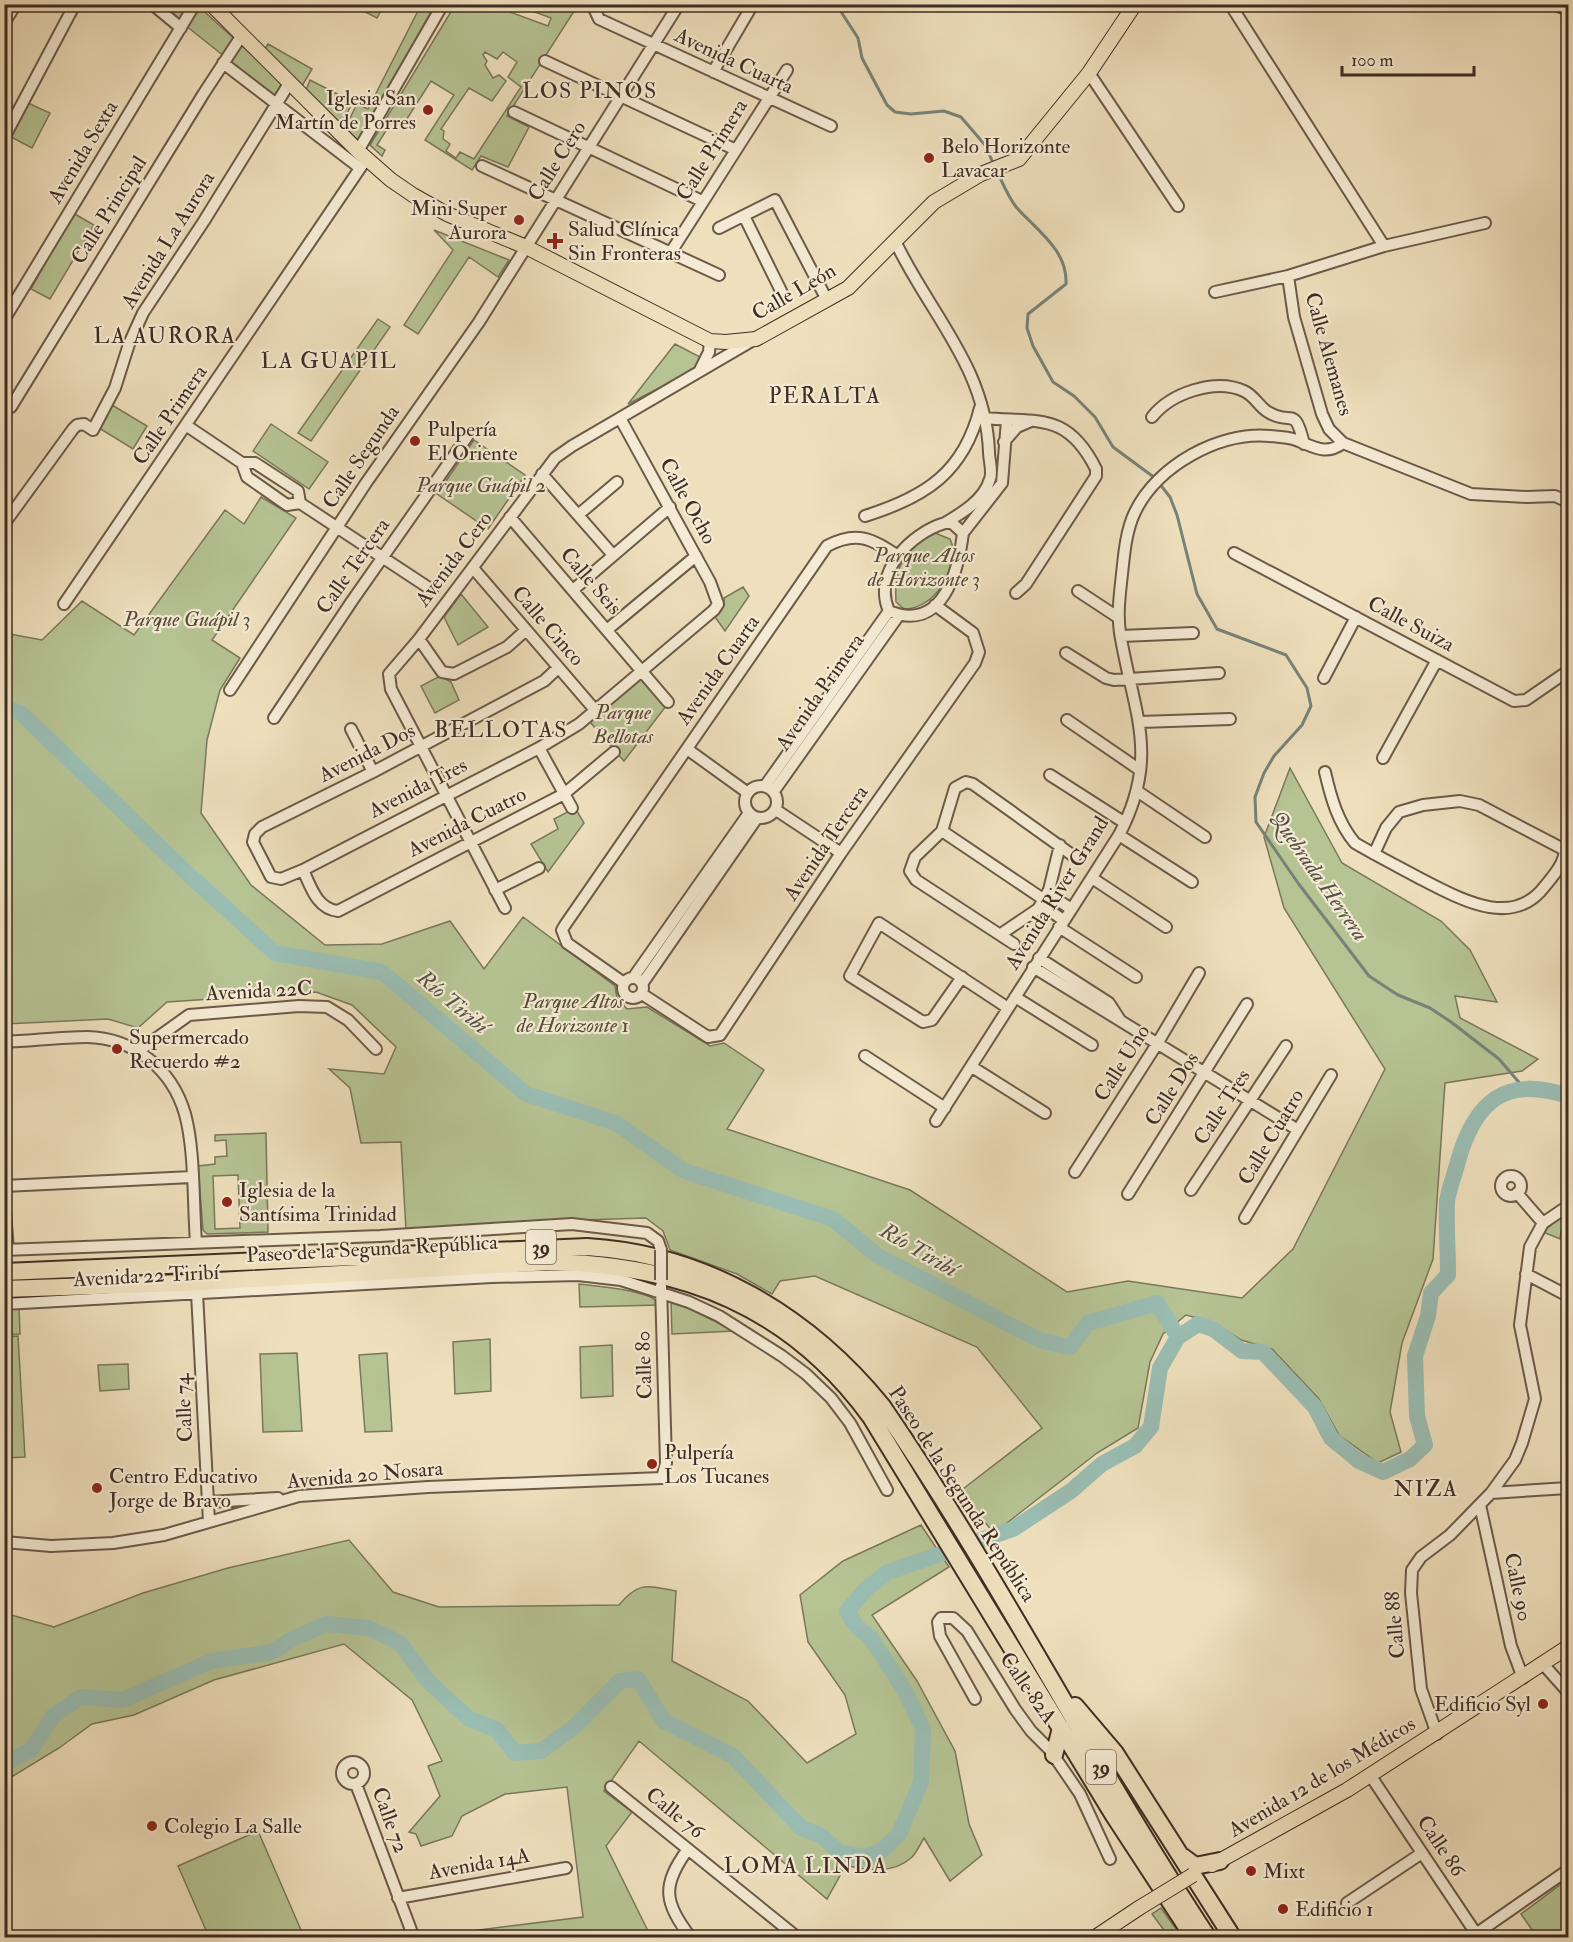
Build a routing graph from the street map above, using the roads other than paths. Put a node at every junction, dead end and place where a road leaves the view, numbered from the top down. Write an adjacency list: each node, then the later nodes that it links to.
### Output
1 (16, 4): 14 (street)
2 (75, 4): 29 (street)
3 (152, 4): 15 (street)
4 (195, 4): 15 (street, Avenida Sexta)
5 (211, 4): 16 (main road, Calle León)
6 (443, 4): 32 (street, Calle Primera)
7 (679, 4): 17 (street, Calle Cero)
8 (753, 4): 21 (street)
9 (1135, 4): 22 (main road, Calle León)
10 (1230, 4): 41 (street)
11 (1553, 4): 13 (street)
12 (592, 7): 17 (street, Avenida Cuarta)
13 (1569, 10)
14 (4, 23)
15 (181, 28): 49 (street, Avenida Sexta)
16 (242, 35): 19 (street, Calle Principal); 23 (main road, Calle León)
17 (653, 45): 21 (street, Avenida Cuarta); 24 (street, Calle Cero)
18 (545, 61): 24 (street)
19 (224, 63): 26 (street); 54 (street, Calle Principal)
20 (787, 70): 25 (street, Calle Primera)
21 (713, 72): 25 (street, Avenida Cuarta)
22 (1089, 73): 36 (street); 40 (main road, Calle León)
23 (290, 82): 26 (street, Avenida La Aurora); 32 (main road, Calle León)
24 (621, 96): 30 (street, Calle Cero); 31 (street)
25 (768, 98): 28 (street, Avenida Cuarta); 31 (street, Calle Primera)
26 (276, 104): 32 (street); 76 (street, Avenida La Aurora)
27 (514, 112): 30 (street)
28 (831, 126)
29 (4, 138)
30 (588, 148): 34 (street, Calle Cero); 35 (street)
31 (735, 149): 35 (street, Calle Primera)
32 (362, 159): 42 (main road, Calle León); 60 (street, Calle Primera)
33 (482, 166): 34 (street)
34 (556, 200): 42 (street, Calle Cero); 43 (street)
35 (702, 201): 43 (street, Calle Primera)
36 (1178, 206)
37 (744, 216): 39 (street); 47 (street); 48 (street)
38 (1485, 223): 41 (street, Calle Alemanes)
39 (719, 228)
40 (895, 241): 48 (main road, Calle León); 53 (street)
41 (1384, 246): 45 (street, Calle Alemanes)
42 (526, 248): 51 (main road, Calle León); 77 (street, Calle Segunda)
43 (671, 252): 44 (street)
44 (719, 275)
45 (1288, 276): 46 (street); 64 (street, Calle Alemanes)
46 (1215, 292)
47 (784, 297)
48 (826, 300): 50 (main road, Calle León)
49 (4, 320)
50 (756, 339): 51 (main road, Calle León); 52 (street, Avenida Cero)
51 (710, 341): 52 (street)
52 (700, 370): 56 (street, Avenida Cero)
53 (982, 402): 57 (street); 73 (street)
54 (11, 407)
55 (1152, 417): 65 (street)
56 (620, 418): 67 (street, Avenida Cero); 71 (street, Calle Ocho)
57 (984, 418): 58 (street); 63 (street)
58 (1006, 420): 59 (street); 62 (street)
59 (1040, 420): 62 (street); 88 (street)
60 (187, 426): 66 (street); 89 (street, Calle Primera)
61 (467, 437): 83 (street, Calle Tercera)
62 (1004, 442): 63 (street); 78 (street)
63 (989, 443): 75 (street)
64 (1343, 443): 65 (street, Avenida River Grand); 69 (street, Calle Alemanes)
65 (1304, 444): 94 (street, Avenida River Grand)
66 (242, 463): 70 (street); 70 (street)
67 (542, 474): 72 (street); 74 (street, Avenida Cero)
68 (617, 482): 72 (street)
69 (1569, 502)
70 (300, 503): 77 (street)
71 (670, 507): 80 (street); 81 (street, Calle Ocho)
72 (578, 515): 80 (street)
73 (865, 516)
74 (510, 517): 84 (street, Avenida Cero); 86 (street, Calle Seis)
75 (945, 523): 78 (street); 82 (street)
76 (4, 524)
77 (337, 528): 83 (street); 108 (street, Calle Segunda)
78 (963, 533): 91 (street)
79 (1234, 553): 93 (street, Calle Suiza)
80 (613, 555): 86 (street)
81 (696, 555): 90 (street, Calle Ocho); 95 (street)
82 (898, 556): 92 (street); 118 (street, Avenida Cuarta)
83 (383, 557): 85 (street); 111 (street, Calle Tercera)
84 (473, 568): 96 (street, Calle Cinco); 99 (street, Avenida Cero)
85 (432, 590)
86 (573, 590): 95 (street, Calle Seis)
87 (1078, 591): 94 (street)
88 (1016, 593)
89 (64, 604)
90 (718, 604): 103 (street, Avenida Tres)
91 (935, 605): 92 (street); 140 (street, Avenida Tercera)
92 (894, 613): 125 (street, Avenida Primera)
93 (1356, 617): 101 (street, Calle Suiza); 107 (street)
94 (1119, 618): 98 (street, Avenida River Grand)
95 (608, 629): 103 (street, Calle Seis)
96 (526, 630): 99 (street); 102 (street, Calle Cinco)
97 (1193, 633): 98 (street)
98 (1121, 636): 106 (street, Avenida River Grand)
99 (419, 639): 116 (street, Avenida Cero)
100 (1066, 653): 106 (street)
101 (1437, 660): 104 (street, Calle Suiza); 120 (street)
102 (558, 668): 110 (street, Calle Cinco); 116 (street, Avenida Dos)
103 (642, 670): 109 (street, Calle Seis); 110 (street, Avenida Tres)
104 (1569, 671)
105 (1219, 674): 106 (street)
106 (1131, 678): 114 (street, Avenida River Grand)
107 (1324, 678)
108 (230, 690)
109 (668, 702)
110 (595, 710): 117 (street, Avenida Tres)
111 (274, 718)
112 (1230, 719): 114 (street)
113 (1067, 720): 121 (street)
114 (1140, 722): 121 (street, Avenida River Grand)
115 (351, 729): 122 (street)
116 (422, 747): 122 (street, Avenida Dos); 129 (street)
117 (539, 748): 128 (street); 129 (street, Avenida Tres)
118 (687, 749): 127 (street); 159 (street, Avenida Cuarta)
119 (614, 752): 128 (street, Avenida Cuatro)
120 (1383, 758)
121 (1140, 770): 126 (street, Avenida River Grand)
122 (373, 772): 144 (street, Avenida Dos)
123 (1325, 772): 141 (street)
124 (1050, 775): 133 (street)
125 (770, 789): 127 (street); 131 (street)
126 (1137, 791): 133 (street, Avenida River Grand); 136 (street)
127 (748, 793): 132 (street)
128 (564, 794): 130 (street); 137 (street, Avenida Cuatro)
129 (446, 796): 137 (street); 144 (street, Avenida Tres)
130 (572, 808)
131 (776, 810): 132 (street); 140 (street)
132 (753, 815): 159 (street)
133 (1125, 823): 135 (street, Avenida River Grand)
134 (942, 831): 138 (street); 148 (street); 153 (street)
135 (1119, 835): 145 (street, Avenida River Grand); 146 (street)
136 (1205, 837)
137 (471, 843): 144 (street, Avenida Cuatro); 147 (street)
138 (1060, 845): 142 (street); 148 (street)
139 (1567, 849): 141 (street); 141 (street)
140 (841, 853): 159 (street, Avenida Tercera)
141 (1374, 854)
142 (1075, 856)
143 (539, 868): 147 (street)
144 (303, 870)
145 (1092, 878): 150 (street, Avenida River Grand); 152 (street)
146 (1192, 882)
147 (495, 890): 149 (street)
148 (1043, 899): 150 (street); 151 (street); 153 (street)
149 (505, 908)
150 (1071, 909): 151 (street, Avenida River Grand)
151 (1061, 924): 155 (street, Avenida River Grand); 158 (street)
152 (1166, 927)
153 (1001, 934): 154 (street)
154 (1014, 944)
155 (1036, 962): 160 (street, Avenida River Grand); 164 (street)
156 (1199, 973): 164 (street, Calle Uno)
157 (962, 977): 157 (street); 162 (street)
158 (1136, 977)
159 (635, 985)
160 (1015, 997): 162 (street, Avenida River Grand); 165 (street)
161 (1247, 1004): 171 (street, Calle Dos)
162 (1008, 1008): 170 (street, Avenida River Grand)
163 (4, 1042): 168 (street)
164 (1157, 1044): 171 (street); 178 (street, Calle Uno)
165 (1092, 1045)
166 (1286, 1046): 173 (street, Calle Tres)
167 (376, 1049): 168 (street, Avenida 22C)
168 (140, 1050): 179 (street)
169 (865, 1056): 174 (street)
170 (972, 1067): 174 (street, Avenida River Grand); 175 (street)
171 (1205, 1073): 173 (street); 183 (street, Calle Dos)
172 (1331, 1075): 177 (street, Calle Cuatro)
173 (1250, 1100): 177 (street); 181 (street, Calle Tres)
174 (945, 1108): 176 (street, Avenida River Grand)
175 (1045, 1113)
176 (936, 1121)
177 (1298, 1130): 186 (street, Calle Cuatro)
178 (1075, 1172)
179 (192, 1177): 180 (street); 188 (street)
180 (4, 1186)
181 (1191, 1190)
182 (1517, 1193): 187 (street)
183 (1128, 1194)
184 (4, 1199): 189 (street)
185 (1569, 1206): 187 (street)
186 (1245, 1218)
187 (1543, 1223): 191 (street)
188 (196, 1242): 189 (street); 194 (street, Calle 80, bridge)
189 (6, 1250)
190 (4, 1272): 204 (highway, Paseo de la Segunda República / 39)
191 (1526, 1274): 195 (street); 200 (street)
192 (190, 1288): 193 (highway, Paseo de la Segunda República / 39); 194 (street, Avenida 22 Tiribí); 196 (street, Avenida 22 Tiribí); 202 (street, Calle 74); 204 (highway, Paseo de la Segunda República / 39)
193 (4, 1289)
194 (661, 1292): 197 (street, Calle 80); 199 (street, Avenida 22 Tiribí)
195 (1569, 1296)
196 (4, 1304)
197 (662, 1478): 201 (street, Avenida 20 Nosara)
198 (1569, 1488): 200 (street)
199 (887, 1490)
200 (1491, 1493): 203 (street)
201 (299, 1496): 202 (street); 205 (street, Avenida 20 Nosara)
202 (208, 1502): 205 (street, Calle 74)
203 (1480, 1504): 210 (street, Calle 90); 214 (street, Calle 88)
204 (937, 1507): 209 (highway, Paseo de la Segunda República / 39); 213 (highway, Paseo de la Segunda República / 39)
205 (209, 1522): 206 (street, Avenida 20 Nosara)
206 (4, 1542)
207 (1569, 1647): 208 (main road, Avenida 12 de los Médicos)
208 (1543, 1664): 210 (main road, Avenida 12 de los Médicos); 211 (street)
209 (1049, 1676): 221 (highway); 235 (highway, Paseo de la Segunda República / 39)
210 (1523, 1678): 214 (main road, Avenida 12 de los Médicos)
211 (1569, 1692)
212 (975, 1699): 215 (street, Calle 82A)
213 (1061, 1728): 215 (highway); 234 (highway, Paseo de la Segunda República / 39)
214 (1437, 1734): 216 (main road, Avenida 12 de los Médicos)
215 (1054, 1755): 222 (street, Calle 82A)
216 (1370, 1776): 220 (street, Calle 86); 223 (main road, Avenida 12 de los Médicos)
217 (356, 1784): 227 (street, Calle 72)
218 (611, 1786): 219 (street, Calle 76)
219 (688, 1850): 231 (street); 232 (street, Calle 76)
220 (1422, 1853): 228 (street); 229 (street, Calle 86)
221 (1179, 1854): 223 (highway); 226 (highway)
222 (1110, 1859)
223 (1220, 1861): 226 (main road, Avenida 12 de los Médicos)
224 (566, 1868): 227 (street, Avenida 14A)
225 (1569, 1870): 229 (street)
226 (1193, 1875): 233 (main road, Avenida 12 de los Médicos, bridge); 236 (highway)
227 (399, 1898): 230 (street, Calle 72)
228 (1347, 1903)
229 (1475, 1936)
230 (414, 1938)
231 (691, 1938)
232 (798, 1938)
233 (1094, 1938)
234 (1194, 1938)
235 (1208, 1938)
236 (1233, 1938)

